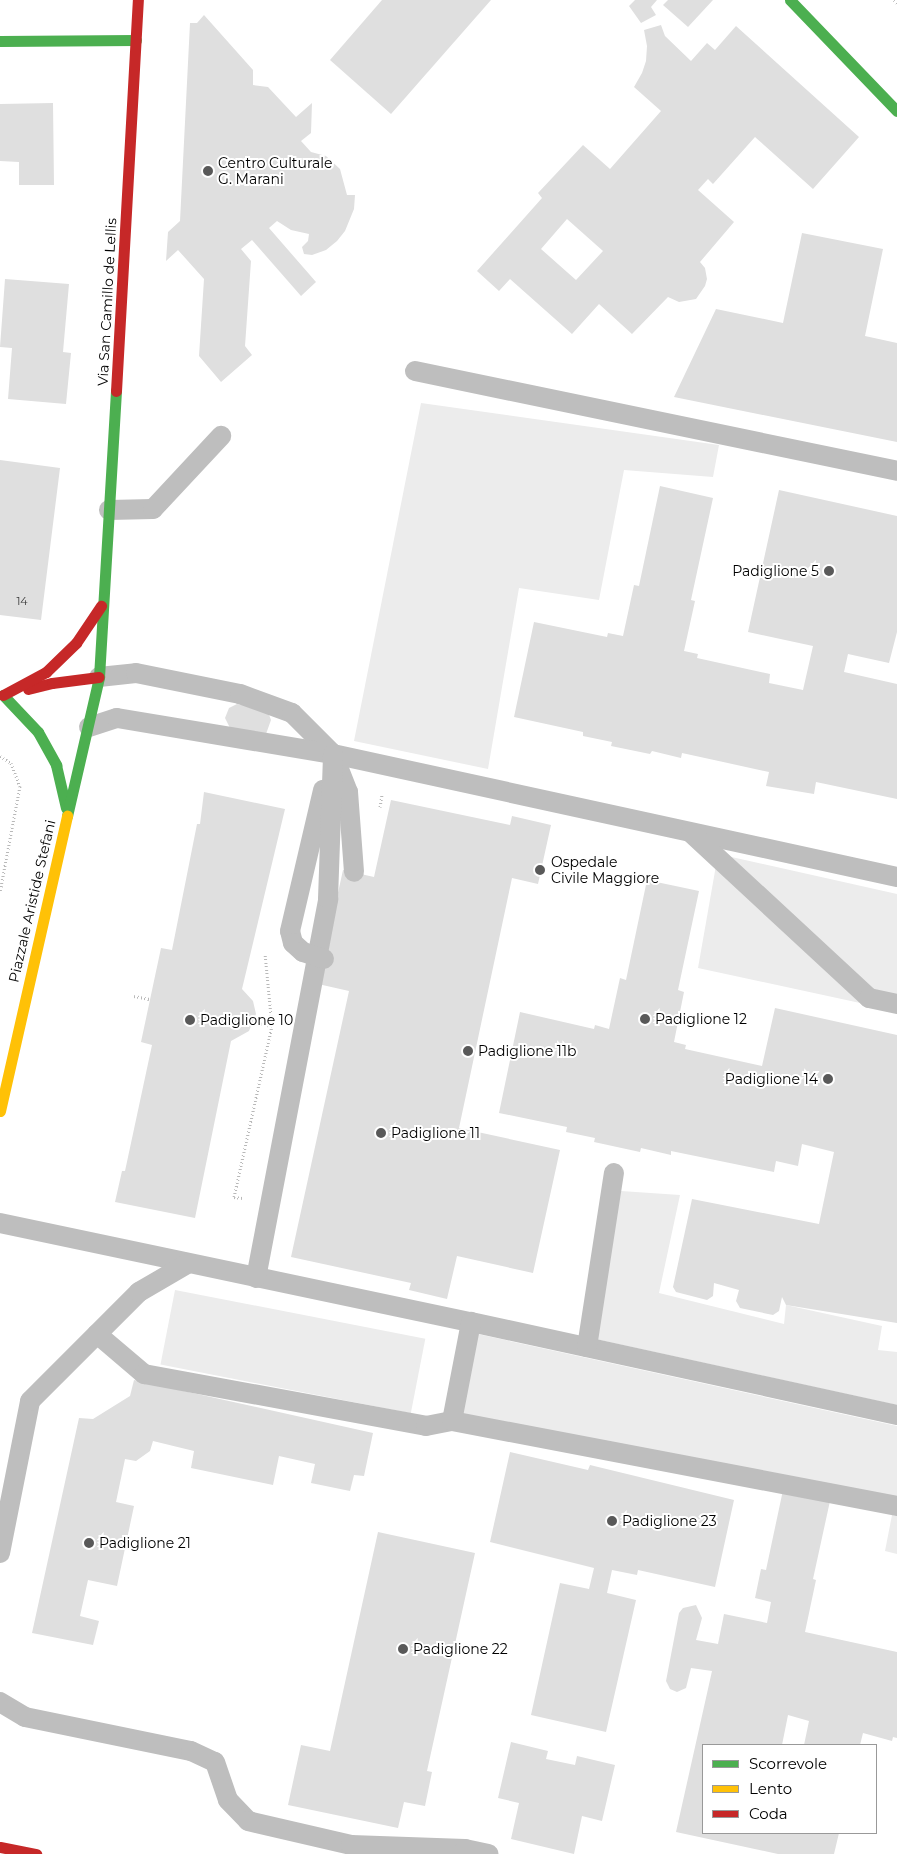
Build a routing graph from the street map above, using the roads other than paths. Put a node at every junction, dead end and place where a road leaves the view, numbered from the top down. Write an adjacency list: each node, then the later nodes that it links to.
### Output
1 (138, 0): 3 (street, Via San Camillo de Lellis)
2 (790, 0): 5 (street)
3 (136, 40): 4 (street); 9 (street, Via San Camillo de Lellis)
4 (0, 41)
5 (897, 112)
6 (415, 372): 8 (lane)
7 (221, 436): 9 (lane)
8 (897, 471)
9 (109, 510): 10 (street, Via San Camillo de Lellis)
10 (102, 605): 11 (street, Via San Camillo de Lellis); 12 (street)
11 (99, 677): 12 (street); 13 (street, Piazzale Aristide Stefani); 14 (lane)
12 (1, 695): 15 (street, Piazzale Aristide Stefani)
13 (90, 727): 14 (lane); 15 (street, Piazzale Aristide Stefani)
14 (333, 754): 16 (lane); 17 (lane); 19 (lane, bridge); 25 (lane)
15 (67, 815): 21 (street, Piazzale Aristide Stefani)
16 (690, 832): 18 (lane); 20 (lane)
17 (354, 872)
18 (897, 877)
19 (324, 959)
20 (897, 1004)
21 (0, 1111)
22 (614, 1173): 28 (lane)
23 (0, 1223): 24 (lane)
24 (187, 1264): 25 (lane); 27 (lane)
25 (256, 1278): 26 (lane)
26 (471, 1322): 28 (lane); 30 (lane)
27 (97, 1334): 30 (lane); 32 (lane)
28 (587, 1347): 29 (lane)
29 (897, 1415)
30 (452, 1421): 31 (lane)
31 (897, 1506)
32 (0, 1553)
33 (0, 1702): 36 (lane)
34 (0, 1847): 35 (street)
35 (36, 1854)
36 (488, 1854)

